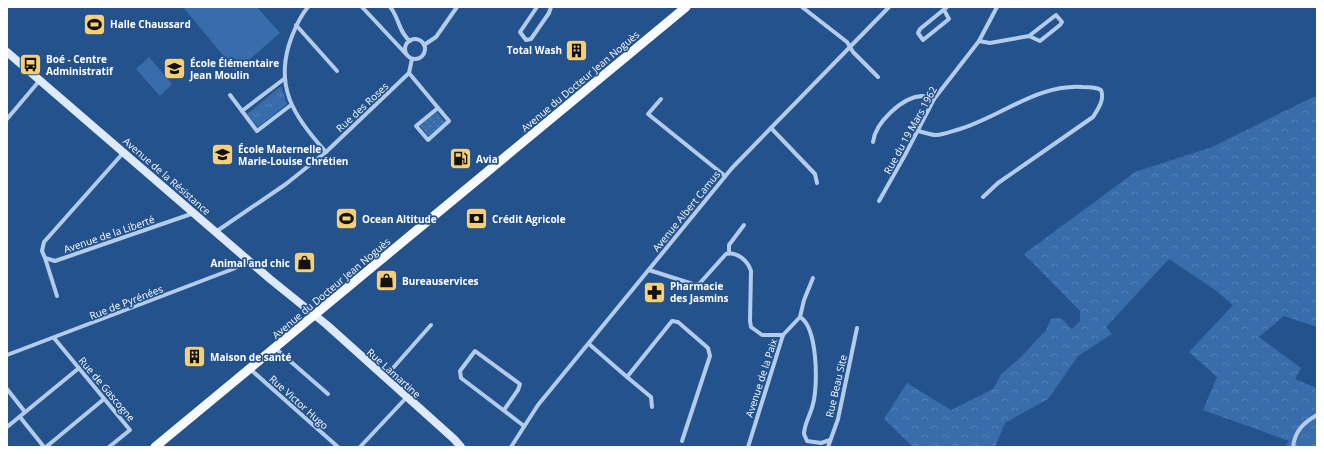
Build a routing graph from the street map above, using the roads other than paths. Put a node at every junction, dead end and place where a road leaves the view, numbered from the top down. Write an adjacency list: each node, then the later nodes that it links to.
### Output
1 (308, 7): 12 (street)
2 (362, 7): 19 (street)
3 (390, 7): 14 (street)
4 (457, 7): 16 (street)
5 (537, 7): 6 (street)
6 (551, 7)
7 (686, 7): 51 (main road, Avenue du Docteur Jean Noguès)
8 (802, 7): 17 (street)
9 (889, 7): 17 (street, Avenue Albert Camus)
10 (997, 7): 15 (street, Rue du 19 Mars 1962)
11 (945, 8): 11 (street)
12 (296, 25): 21 (street); 24 (street)
13 (1029, 36): 13 (street); 15 (street)
14 (410, 41): 16 (street); 19 (street)
15 (978, 41): 28 (street, Rue du 19 Mars 1962)
16 (424, 45): 20 (street)
17 (850, 47): 23 (street); 33 (street, Avenue Albert Camus)
18 (7, 52): 25 (street, Avenue de la Résistance)
19 (406, 54): 20 (street)
20 (412, 59): 22 (street)
21 (337, 71)
22 (409, 73): 30 (street); 37 (street, Rue des Roses)
23 (878, 77)
24 (284, 79): 29 (street); 31 (street)
25 (40, 80): 32 (street); 36 (street, Avenue de la Résistance)
26 (230, 95): 31 (street)
27 (661, 99): 38 (street)
28 (934, 99): 34 (street, Rue du 19 Mars 1962); 35 (street)
29 (291, 105): 31 (street); 37 (street)
30 (438, 108): 30 (street)
31 (242, 111)
32 (7, 119)
33 (771, 128): 38 (street, Avenue Albert Camus); 39 (street)
34 (918, 131): 40 (street); 41 (street, Rue du 19 Mars 1962)
35 (874, 142)
36 (124, 152): 42 (street, Avenue de la Résistance); 46 (street, Avenue de la Liberté)
37 (326, 152): 44 (street, Rue des Roses)
38 (725, 176): 48 (street, Avenue Albert Camus)
39 (817, 183)
40 (983, 197)
41 (878, 201)
42 (194, 213): 44 (street, Avenue de la Résistance); 46 (street, Avenue de la Liberté)
43 (744, 225): 45 (street)
44 (217, 231): 47 (street, Avenue de la Résistance)
45 (729, 253): 48 (street); 55 (street)
46 (45, 258): 50 (street)
47 (249, 260): 51 (street, Avenue de la Résistance); 56 (street, Rue de Pyrénées)
48 (649, 270): 57 (street, Avenue Albert Camus)
49 (813, 278): 52 (street)
50 (57, 296)
51 (315, 315): 58 (main road, Avenue du Docteur Jean Noguès); 62 (street, Rue Lamartine)
52 (800, 318): 55 (street, Avenue de la Paix); 75 (street)
53 (431, 325): 62 (street)
54 (857, 328): 75 (street, Rue Beau Site)
55 (783, 335): 84 (street, Avenue de la Paix)
56 (54, 338): 59 (street, Rue de Pyrénées); 60 (street, Rue de Gascogne)
57 (589, 344): 63 (street); 73 (street, Avenue Albert Camus)
58 (275, 348): 61 (main road, Avenue du Docteur Jean Noguès); 65 (street)
59 (7, 354)
60 (79, 368): 67 (street, Rue de Gascogne); 70 (street)
61 (250, 369): 79 (main road, Avenue du Docteur Jean Noguès); 80 (street, Rue Victor Hugo)
62 (385, 377): 66 (street, Rue Lamartine)
63 (627, 377): 68 (street); 76 (street)
64 (7, 389): 70 (street)
65 (328, 394)
66 (406, 398): 81 (street); 82 (street, Rue Lamartine)
67 (104, 399): 77 (street); 78 (street, Rue de Gascogne)
68 (652, 406)
69 (504, 410): 69 (street); 73 (street)
70 (25, 412): 72 (street)
71 (1317, 415): 86 (street)
72 (20, 417): 74 (street); 77 (street)
73 (524, 426): 83 (street, Avenue Albert Camus)
74 (7, 427)
75 (830, 440): 85 (street, Rue Beau Site)
76 (682, 441)
77 (45, 447)
78 (109, 447)
79 (155, 447)
80 (338, 447)
81 (360, 447)
82 (461, 447)
83 (512, 447)
84 (748, 447)
85 (828, 447)
86 (1293, 447)

